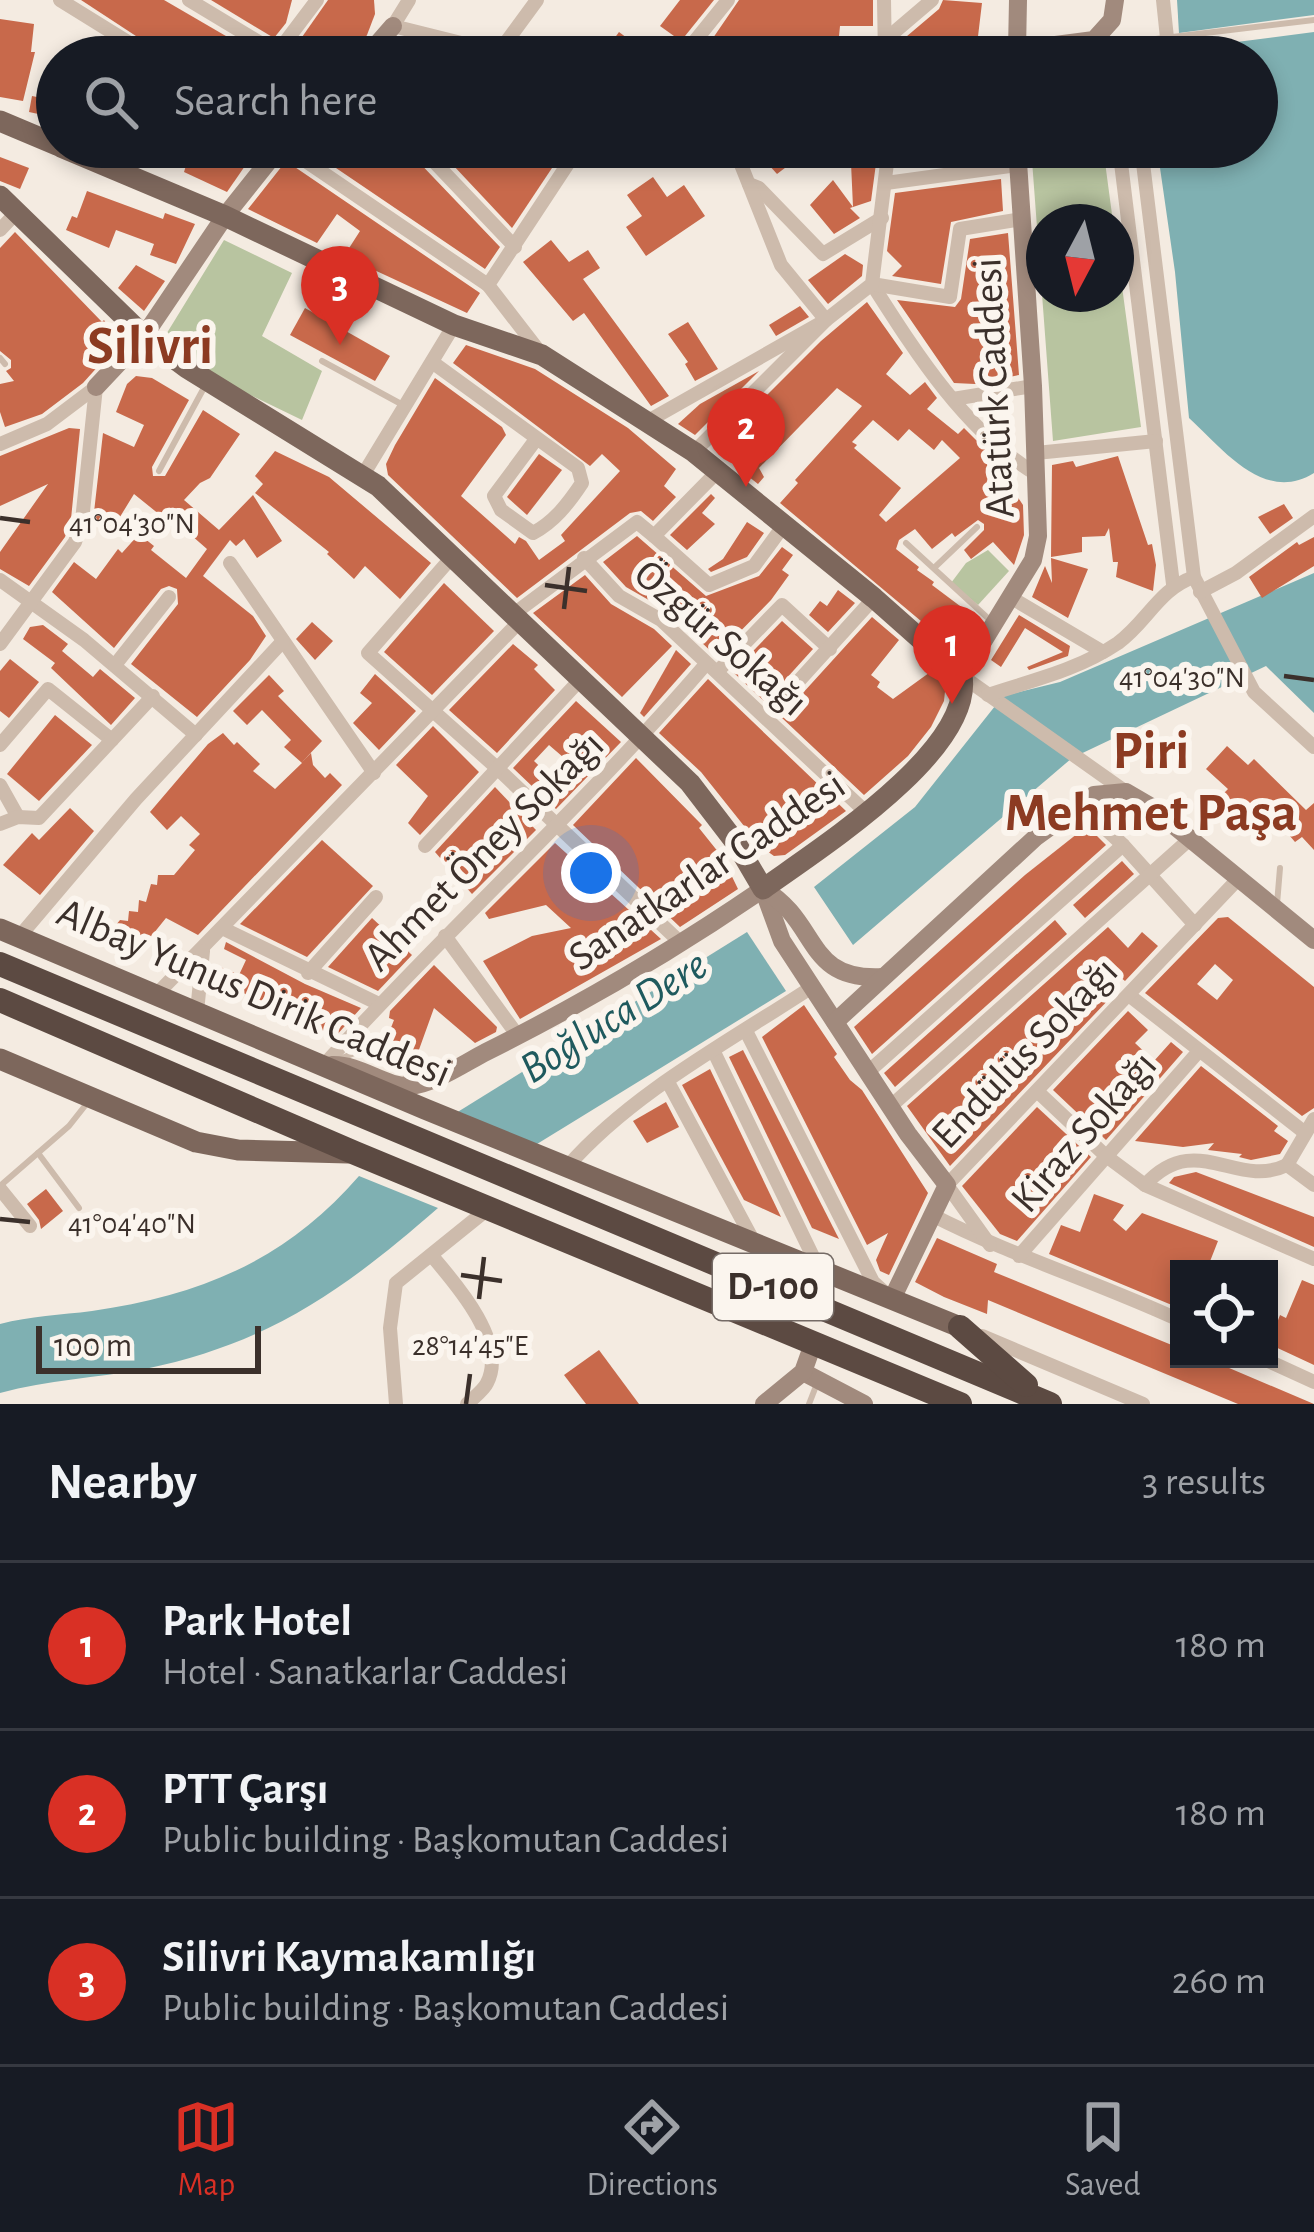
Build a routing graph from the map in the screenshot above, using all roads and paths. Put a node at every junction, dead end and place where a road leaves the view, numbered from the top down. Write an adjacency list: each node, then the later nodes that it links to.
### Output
1 (60, 0): 14 (street)
2 (189, 0): 15 (street)
3 (317, 0): 16 (street)
4 (410, 0): 13 (street)
5 (537, 0): 19 (street)
6 (728, 0): 20 (street)
7 (884, 0): 21 (street)
8 (932, 0): 22 (street)
9 (1018, 0): 23 (main road)
10 (1115, 0): 24 (main road)
11 (1163, 0): 25 (street)
12 (1314, 20): 26 (lane)
13 (393, 26): 17 (main road); 18 (street)
14 (118, 36)
15 (246, 36)
16 (290, 36)
17 (384, 36)
18 (434, 36)
19 (511, 36)
20 (699, 36)
21 (885, 36)
22 (890, 36)
23 (1013, 36)
24 (1098, 36)
25 (1167, 36)
26 (1183, 36)
27 (2, 123): 28 (main road)
28 (36, 137)
29 (111, 168): 44 (main road)
30 (265, 168): 44 (main road)
31 (314, 168): 50 (street)
32 (440, 168): 48 (street)
33 (566, 168): 48 (street)
34 (743, 168): 41 (street)
35 (887, 168): 40 (street)
36 (959, 168): 40 (street)
37 (1018, 168): 46 (main road, Atatürk Caddesi)
38 (1122, 168): 64 (street)
39 (1144, 168): 83 (street)
40 (886, 183): 45 (street)
41 (749, 184): 45 (street); 51 (street)
42 (0, 196): 43 (main road)
43 (17, 212): 47 (street); 53 (main road)
44 (225, 216): 52 (main road); 53 (main road)
45 (882, 218): 49 (street)
46 (1022, 219): 49 (street); 58 (main road, Atatürk Caddesi)
47 (0, 230)
48 (515, 247): 50 (street)
49 (872, 284): 51 (street); 60 (street)
50 (488, 285): 54 (street)
51 (826, 320): 62 (street); 66 (street)
52 (454, 326): 54 (main road); 56 (street)
53 (144, 336): 57 (main road); 59 (main road)
54 (542, 355): 62 (main road)
55 (322, 361): 61 (lane)
56 (431, 362): 61 (street); 63 (street)
57 (208, 381): 68 (lane); 70 (main road)
58 (1033, 386): 60 (street); 67 (main road, Atatürk Caddesi)
59 (96, 387): 65 (street); 87 (street)
60 (953, 398): 71 (street)
61 (405, 406): 70 (street)
62 (648, 421): 66 (main road)
63 (537, 438): 63 (street)
64 (1156, 441): 67 (street); 82 (street)
65 (0, 444)
66 (694, 452): 69 (main road)
67 (1036, 453): 71 (main road, Atatürk Caddesi)
68 (159, 471)
69 (718, 471): 73 (main road); 75 (street)
70 (363, 475): 77 (main road)
71 (1036, 475): 85 (main road, Atatürk Caddesi)
72 (1314, 516): 83 (street)
73 (784, 525): 75 (street); 86 (main road)
74 (977, 527): 80 (lane)
75 (654, 536): 78 (street)
76 (906, 544): 80 (lane)
77 (452, 557): 88 (main road); 100 (street)
78 (584, 558): 88 (street); 95 (street, Özgür Sokağı)
79 (230, 563): 90 (street)
80 (934, 568): 89 (lane)
81 (0, 580): 87 (street)
82 (1173, 584): 83 (street); 93 (street)
83 (1201, 592): 106 (street)
84 (170, 597): 94 (street)
85 (1010, 597): 89 (main road, Atatürk Caddesi); 93 (street)
86 (874, 598): 92 (street); 96 (main road)
87 (32, 604): 91 (street); 94 (street)
88 (519, 616): 97 (main road); 100 (street)
89 (994, 624): 96 (main road, Atatürk Caddesi)
90 (283, 641): 102 (street); 108 (street)
91 (0, 644)
92 (830, 649): 95 (street, Ahmet Öney Sokağı); 101 (street)
93 (1103, 652): 99 (street)
94 (115, 665): 98 (street)
95 (712, 668): 101 (street, Özgür Sokağı); 103 (street, Ahmet Öney Sokağı)
96 (962, 676): 99 (street); 112 (main road, Sanatkarlar Caddesi)
97 (580, 681): 103 (main road); 107 (street)
98 (153, 696): 102 (street); 104 (street)
99 (991, 697): 110 (street)
100 (434, 710): 107 (street); 108 (street)
101 (766, 717): 112 (street, Özgür Sokağı)
102 (196, 735): 127 (street)
103 (644, 737): 115 (street, Ahmet Öney Sokağı); 122 (main road)
104 (112, 740): 105 (street); 113 (street)
105 (0, 746)
106 (1314, 747)
107 (497, 768): 115 (street); 118 (street)
108 (374, 773): 126 (street)
109 (0, 785): 113 (street)
110 (1126, 792): 111 (main road); 116 (main road)
111 (1087, 800): 117 (street); 134 (main road)
112 (868, 814): 122 (main road, Sanatkarlar Caddesi)
113 (18, 817): 114 (street)
114 (0, 824)
115 (557, 825): 128 (street, Ahmet Öney Sokağı); 130 (street)
116 (1191, 838): 120 (street); 121 (main road)
117 (1123, 845): 120 (street); 148 (street)
118 (425, 846)
119 (1280, 868): 124 (lane)
120 (1148, 876): 125 (street); 153 (street)
121 (1240, 877): 124 (main road); 125 (street, Endülüs Sokağı)
122 (763, 889): 130 (main road, Sanatkarlar Caddesi); 134 (main road); 135 (main road)
123 (376, 897): 133 (street)
124 (1276, 907): 129 (main road)
125 (1196, 925): 137 (street, Endülüs Sokağı)
126 (224, 929): 131 (street); 133 (street)
127 (9, 933): 136 (main road, Albay Yunus Dirik Caddesi)
128 (445, 936): 139 (street, Ahmet Öney Sokağı); 143 (street)
129 (1314, 940)
130 (682, 944): 143 (main road, Sanatkarlar Caddesi)
131 (202, 951): 136 (street); 140 (street)
132 (0, 964): 183 (highway, D-100)
133 (308, 973): 139 (street)
134 (882, 977): 141 (main road)
135 (812, 987): 141 (main road); 142 (street)
136 (156, 995): 140 (main road, Albay Yunus Dirik Caddesi)
137 (1130, 996): 144 (street); 151 (street, Endülüs Sokağı)
138 (0, 1000): 159 (highway, D-100)
139 (379, 1004): 147 (street, Ahmet Öney Sokağı)
140 (196, 1012): 147 (main road, Albay Yunus Dirik Caddesi)
141 (835, 1022): 148 (main road)
142 (746, 1030): 145 (street); 176 (street)
143 (518, 1036): 149 (main road, Sanatkarlar Caddesi)
144 (1199, 1051): 156 (street); 158 (street, Kiraz Sokağı)
145 (714, 1052): 150 (street); 175 (street)
146 (0, 1059): 152 (main road)
147 (322, 1066): 149 (main road, Sanatkarlar Caddesi); 154 (main road, Albay Yunus Dirik Caddesi)
148 (868, 1072): 153 (main road)
149 (439, 1076): 154 (main road)
150 (668, 1082): 161 (street); 170 (street)
151 (1038, 1092): 158 (street); 162 (street, Endülüs Sokağı)
152 (91, 1098): 157 (lane); 159 (main road)
153 (891, 1106): 162 (main road)
154 (434, 1112): 161 (main road, Albay Yunus Dirik Caddesi)
155 (1314, 1119): 156 (street)
156 (1304, 1132): 160 (street)
157 (38, 1153): 165 (lane); 166 (lane)
158 (1106, 1156): 163 (street); 173 (street, Kiraz Sokağı)
159 (364, 1157): 167 (highway, D-100)
160 (1287, 1165): 163 (street); 164 (street)
161 (568, 1166): 170 (main road, Albay Yunus Dirik Caddesi)
162 (947, 1185): 168 (main road, Endülüs Sokağı); 171 (street)
163 (1145, 1185): 174 (street)
164 (1314, 1185)
165 (0, 1188): 169 (street)
166 (79, 1208)
167 (489, 1208): 172 (street); 179 (highway, D-100)
168 (932, 1215): 171 (street); 176 (main road, Endülüs Sokağı)
169 (30, 1226)
170 (754, 1242): 175 (main road, Albay Yunus Dirik Caddesi)
171 (990, 1245): 173 (street)
172 (432, 1256): 184 (street); 185 (street)
173 (1019, 1256): 177 (street)
174 (1314, 1259)
175 (820, 1270): 176 (main road, Albay Yunus Dirik Caddesi)
176 (892, 1299): 178 (main road, Albay Yunus Dirik Caddesi)
177 (1170, 1316)
178 (960, 1328): 183 (highway); 190 (street, Albay Yunus Dirik Caddesi)
179 (813, 1344): 181 (main road); 189 (highway, D-100)
180 (1278, 1365): 182 (street)
181 (810, 1377): 186 (main road); 187 (lane); 188 (main road)
182 (1314, 1382)
183 (1048, 1403)
184 (396, 1404)
185 (467, 1404)
186 (764, 1404)
187 (809, 1404)
188 (864, 1404)
189 (960, 1404)
190 (1143, 1404)

